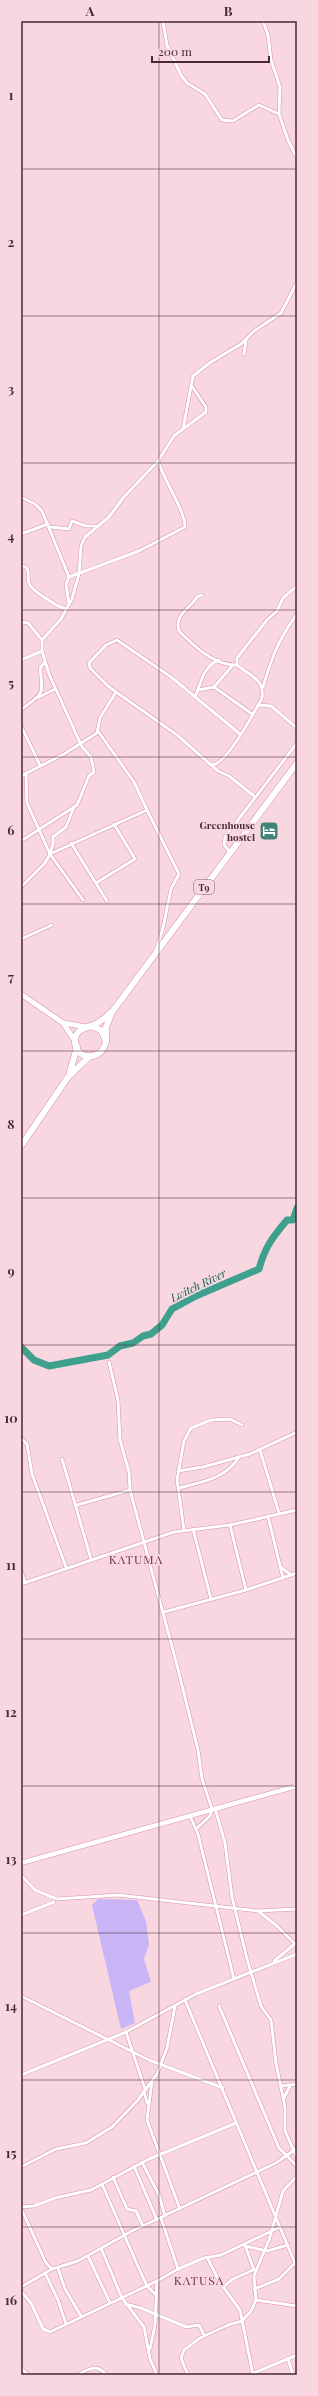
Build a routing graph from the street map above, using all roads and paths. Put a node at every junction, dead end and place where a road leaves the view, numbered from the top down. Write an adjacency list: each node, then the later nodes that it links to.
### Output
1 (164, 21): 3 (street)
2 (263, 21): 3 (street)
3 (279, 114): 4 (street)
4 (297, 158)
5 (297, 282): 6 (street)
6 (246, 340): 7 (street); 8 (street)
7 (244, 354)
8 (191, 384): 9 (street); 9 (street)
9 (183, 429): 10 (street)
10 (158, 461): 13 (street); 16 (street)
11 (21, 497): 12 (street)
12 (49, 525): 13 (street); 14 (street); 17 (street)
13 (97, 526): 16 (street)
14 (21, 534)
15 (21, 565): 21 (street)
16 (79, 574): 17 (street); 20 (street)
17 (69, 577): 20 (street)
18 (297, 586): 29 (street)
19 (202, 595): 27 (street)
20 (69, 605): 21 (street)
21 (67, 609): 24 (street)
22 (297, 614): 31 (street)
23 (21, 622): 24 (street)
24 (42, 640): 25 (street)
25 (42, 651): 26 (street); 28 (street)
26 (21, 660)
27 (219, 660): 29 (street); 33 (street)
28 (45, 662): 32 (street); 35 (street)
29 (235, 665): 30 (street); 31 (street)
30 (214, 687): 33 (street); 41 (street)
31 (263, 688): 37 (street)
32 (55, 689): 35 (street); 46 (street)
33 (198, 690): 36 (street)
34 (116, 692): 36 (street); 44 (street); 50 (street)
35 (38, 697): 40 (street)
36 (195, 697): 45 (street)
37 (262, 698): 38 (street); 39 (street)
38 (258, 705): 39 (street); 41 (street)
39 (271, 706): 43 (street)
40 (21, 710)
41 (252, 714): 45 (street)
42 (21, 726): 49 (street)
43 (297, 728)
44 (98, 731): 46 (street); 55 (street)
45 (240, 734): 50 (street)
46 (81, 743): 49 (street); 54 (street)
47 (297, 743): 53 (street)
48 (297, 763): 60 (highway, T9)
49 (40, 765): 51 (street)
50 (212, 765): 53 (street)
51 (26, 773): 52 (street); 57 (street)
52 (21, 776)
53 (254, 796): 60 (street)
54 (74, 807): 57 (street); 61 (street)
55 (147, 810): 56 (street); 68 (street)
56 (114, 824): 59 (street); 62 (street)
57 (40, 829): 58 (street); 61 (street)
58 (21, 841)
59 (71, 843): 61 (street); 62 (street)
60 (230, 852): 68 (highway, T9)
61 (50, 854): 63 (street); 64 (street)
62 (96, 883): 65 (street)
63 (21, 887)
64 (83, 900)
65 (107, 901)
66 (52, 925): 67 (street)
67 (21, 939)
68 (155, 954): 70 (highway, T9)
69 (21, 994): 71 (main road)
70 (112, 1012): 72 (highway, T9); 73 (highway, T9)
71 (63, 1023): 72 (main road); 74 (main road)
72 (88, 1026): 73 (highway); 74 (highway, T9)
73 (106, 1041): 75 (highway, T9)
74 (76, 1044): 75 (highway); 76 (highway, T9)
75 (89, 1057): 76 (highway, T9)
76 (68, 1077): 77 (highway, T9)
77 (21, 1146)
78 (109, 1362): 87 (street)
79 (242, 1425): 85 (street)
80 (297, 1432): 82 (street)
81 (21, 1438): 98 (street)
82 (260, 1450): 83 (street); 90 (street)
83 (238, 1457): 85 (street); 86 (street)
84 (62, 1459): 88 (street)
85 (178, 1471): 86 (street)
86 (179, 1488): 94 (street)
87 (130, 1490): 88 (street); 95 (street)
88 (77, 1505): 96 (street)
89 (297, 1510): 90 (street)
90 (279, 1513): 91 (street)
91 (268, 1516): 92 (street); 97 (street)
92 (230, 1525): 93 (street); 105 (street)
93 (194, 1529): 94 (street); 106 (street)
94 (184, 1530): 95 (street)
95 (144, 1541): 96 (street); 107 (street)
96 (91, 1559): 98 (street)
97 (281, 1567): 101 (street); 102 (street)
98 (66, 1568): 103 (street)
99 (21, 1571): 103 (street)
100 (297, 1573): 101 (street)
101 (291, 1575): 102 (street)
102 (283, 1578): 105 (street)
103 (26, 1582): 104 (street)
104 (21, 1584)
105 (246, 1590): 106 (street)
106 (211, 1599): 107 (street)
107 (164, 1612): 109 (street)
108 (297, 1786): 109 (street)
109 (214, 1809): 110 (street); 111 (street); 116 (street)
110 (190, 1816): 111 (street); 112 (street)
111 (196, 1829): 115 (street)
112 (21, 1863)
113 (21, 1875): 115 (street)
114 (54, 1902): 119 (street)
115 (217, 1906): 116 (street); 124 (street)
116 (235, 1909): 118 (street); 123 (street)
117 (297, 1909): 118 (street)
118 (258, 1911): 120 (street)
119 (21, 1915)
120 (296, 1944): 122 (street)
121 (297, 1954): 122 (street)
122 (271, 1964): 123 (street)
123 (252, 1973): 124 (street); 136 (street)
124 (234, 1978): 126 (street)
125 (21, 1996): 130 (street)
126 (185, 2000): 127 (street); 138 (street)
127 (175, 2006): 129 (street); 132 (street)
128 (219, 2006): 145 (street)
129 (126, 2032): 130 (street); 131 (street)
130 (108, 2040): 131 (street); 133 (street)
131 (134, 2053): 132 (street); 139 (street)
132 (160, 2065): 134 (street); 138 (street)
133 (21, 2075)
134 (153, 2080): 139 (street); 141 (street)
135 (297, 2084): 137 (street)
136 (282, 2086): 137 (street); 140 (street)
137 (290, 2086): 140 (street)
138 (223, 2088): 142 (street)
139 (144, 2090): 141 (street); 150 (street)
140 (283, 2099): 143 (street)
141 (148, 2104): 144 (street)
142 (236, 2123): 144 (street); 151 (street)
143 (296, 2151): 145 (street); 146 (street)
144 (161, 2154): 147 (street); 156 (street)
145 (286, 2157): 149 (street); 151 (street)
146 (297, 2158)
147 (142, 2162): 148 (street); 157 (street)
148 (134, 2166): 153 (street); 159 (street)
149 (297, 2166)
150 (21, 2167)
151 (256, 2172): 156 (street); 158 (street)
152 (297, 2176): 158 (street)
153 (113, 2177): 154 (street); 160 (street)
154 (102, 2184): 155 (street); 163 (street)
155 (21, 2207): 173 (street)
156 (180, 2209): 157 (street)
157 (163, 2217): 159 (street); 174 (street)
158 (276, 2218): 161 (street); 162 (street)
159 (157, 2220): 160 (street)
160 (143, 2226): 163 (street)
161 (280, 2226): 162 (street); 165 (street)
162 (271, 2231): 164 (street); 167 (street)
163 (123, 2236): 166 (street); 178 (street)
164 (244, 2245): 167 (street); 169 (street); 175 (street)
165 (288, 2245): 167 (street); 170 (street)
166 (101, 2248): 168 (street); 184 (street)
167 (264, 2251): 175 (street)
168 (88, 2256): 171 (street); 186 (street)
169 (207, 2257): 174 (street); 180 (street)
170 (295, 2261): 172 (street); 181 (street)
171 (58, 2268): 173 (street); 190 (street)
172 (297, 2268)
173 (52, 2269): 176 (street)
174 (178, 2269): 177 (street)
175 (254, 2272): 180 (street); 181 (street)
176 (45, 2273): 179 (street); 192 (street)
177 (158, 2281): 178 (street); 183 (street)
178 (147, 2286): 183 (street); 184 (street)
179 (21, 2287)
180 (223, 2287): 191 (street)
181 (254, 2289): 185 (street)
182 (21, 2291): 192 (street)
183 (156, 2295): 189 (street)
184 (122, 2298): 186 (street); 187 (street)
185 (256, 2300): 188 (street); 191 (street)
186 (110, 2303): 190 (street)
187 (125, 2304): 189 (street); 194 (street)
188 (297, 2306)
189 (155, 2313): 193 (street); 194 (street)
190 (81, 2316): 192 (street)
191 (242, 2321): 193 (street); 198 (street)
192 (66, 2324)
193 (204, 2335): 203 (street)
194 (149, 2353): 202 (street)
195 (297, 2355): 196 (street)
196 (288, 2359): 198 (street); 204 (street)
197 (21, 2368): 199 (street)
198 (251, 2374)
199 (28, 2375)
200 (77, 2375): 201 (street)
201 (106, 2375)
202 (157, 2375)
203 (188, 2375)
204 (293, 2375)

